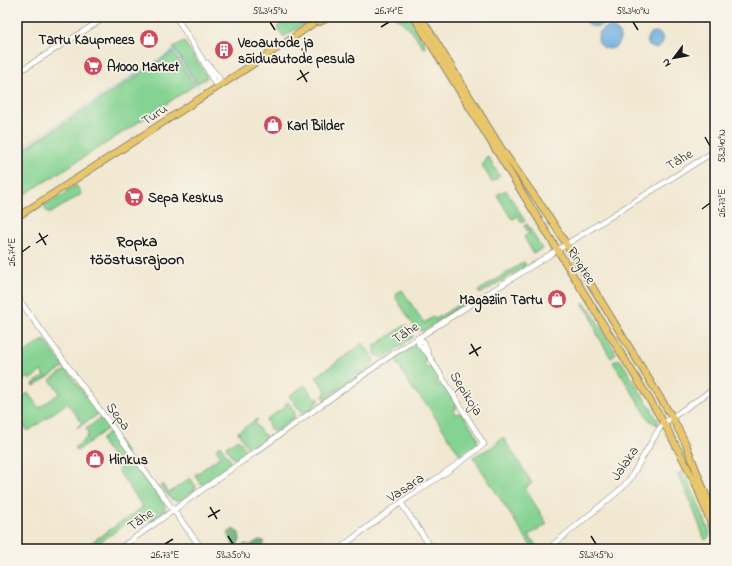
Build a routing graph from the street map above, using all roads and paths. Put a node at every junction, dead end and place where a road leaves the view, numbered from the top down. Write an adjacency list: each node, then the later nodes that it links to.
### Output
1 (106, 17): 8 (street)
2 (176, 17): 9 (street)
3 (322, 17): 7 (main road, Turu)
4 (330, 17): 7 (main road, Turu)
5 (414, 17): 13 (main road, Ringtee)
6 (421, 17): 12 (main road, Ringtee)
7 (304, 31): 9 (main road, Turu)
8 (17, 73)
9 (220, 86): 11 (main road, Turu)
10 (715, 151): 12 (street, Tähe)
11 (17, 217)
12 (566, 245): 13 (street, Tähe); 17 (main road, Ringtee)
13 (559, 250): 15 (street, Tähe); 18 (main road, Ringtee)
14 (17, 297): 21 (street, Sepa)
15 (418, 338): 19 (street, Sepikoja); 21 (street, Tähe)
16 (715, 388): 17 (street, Jalaka)
17 (672, 417): 18 (street, Jalaka); 22 (main road, Ringtee)
18 (664, 423): 23 (main road, Ringtee); 29 (street, Jalaka)
19 (484, 444): 20 (street, Vasara)
20 (401, 503): 24 (street, Vasara); 28 (street)
21 (174, 510): 25 (street, Tähe); 26 (street, Sepa)
22 (715, 518)
23 (715, 534)
24 (347, 547): 27 (street, Vasara)
25 (119, 549)
26 (202, 549)
27 (339, 549)
28 (432, 549)
29 (548, 549)

